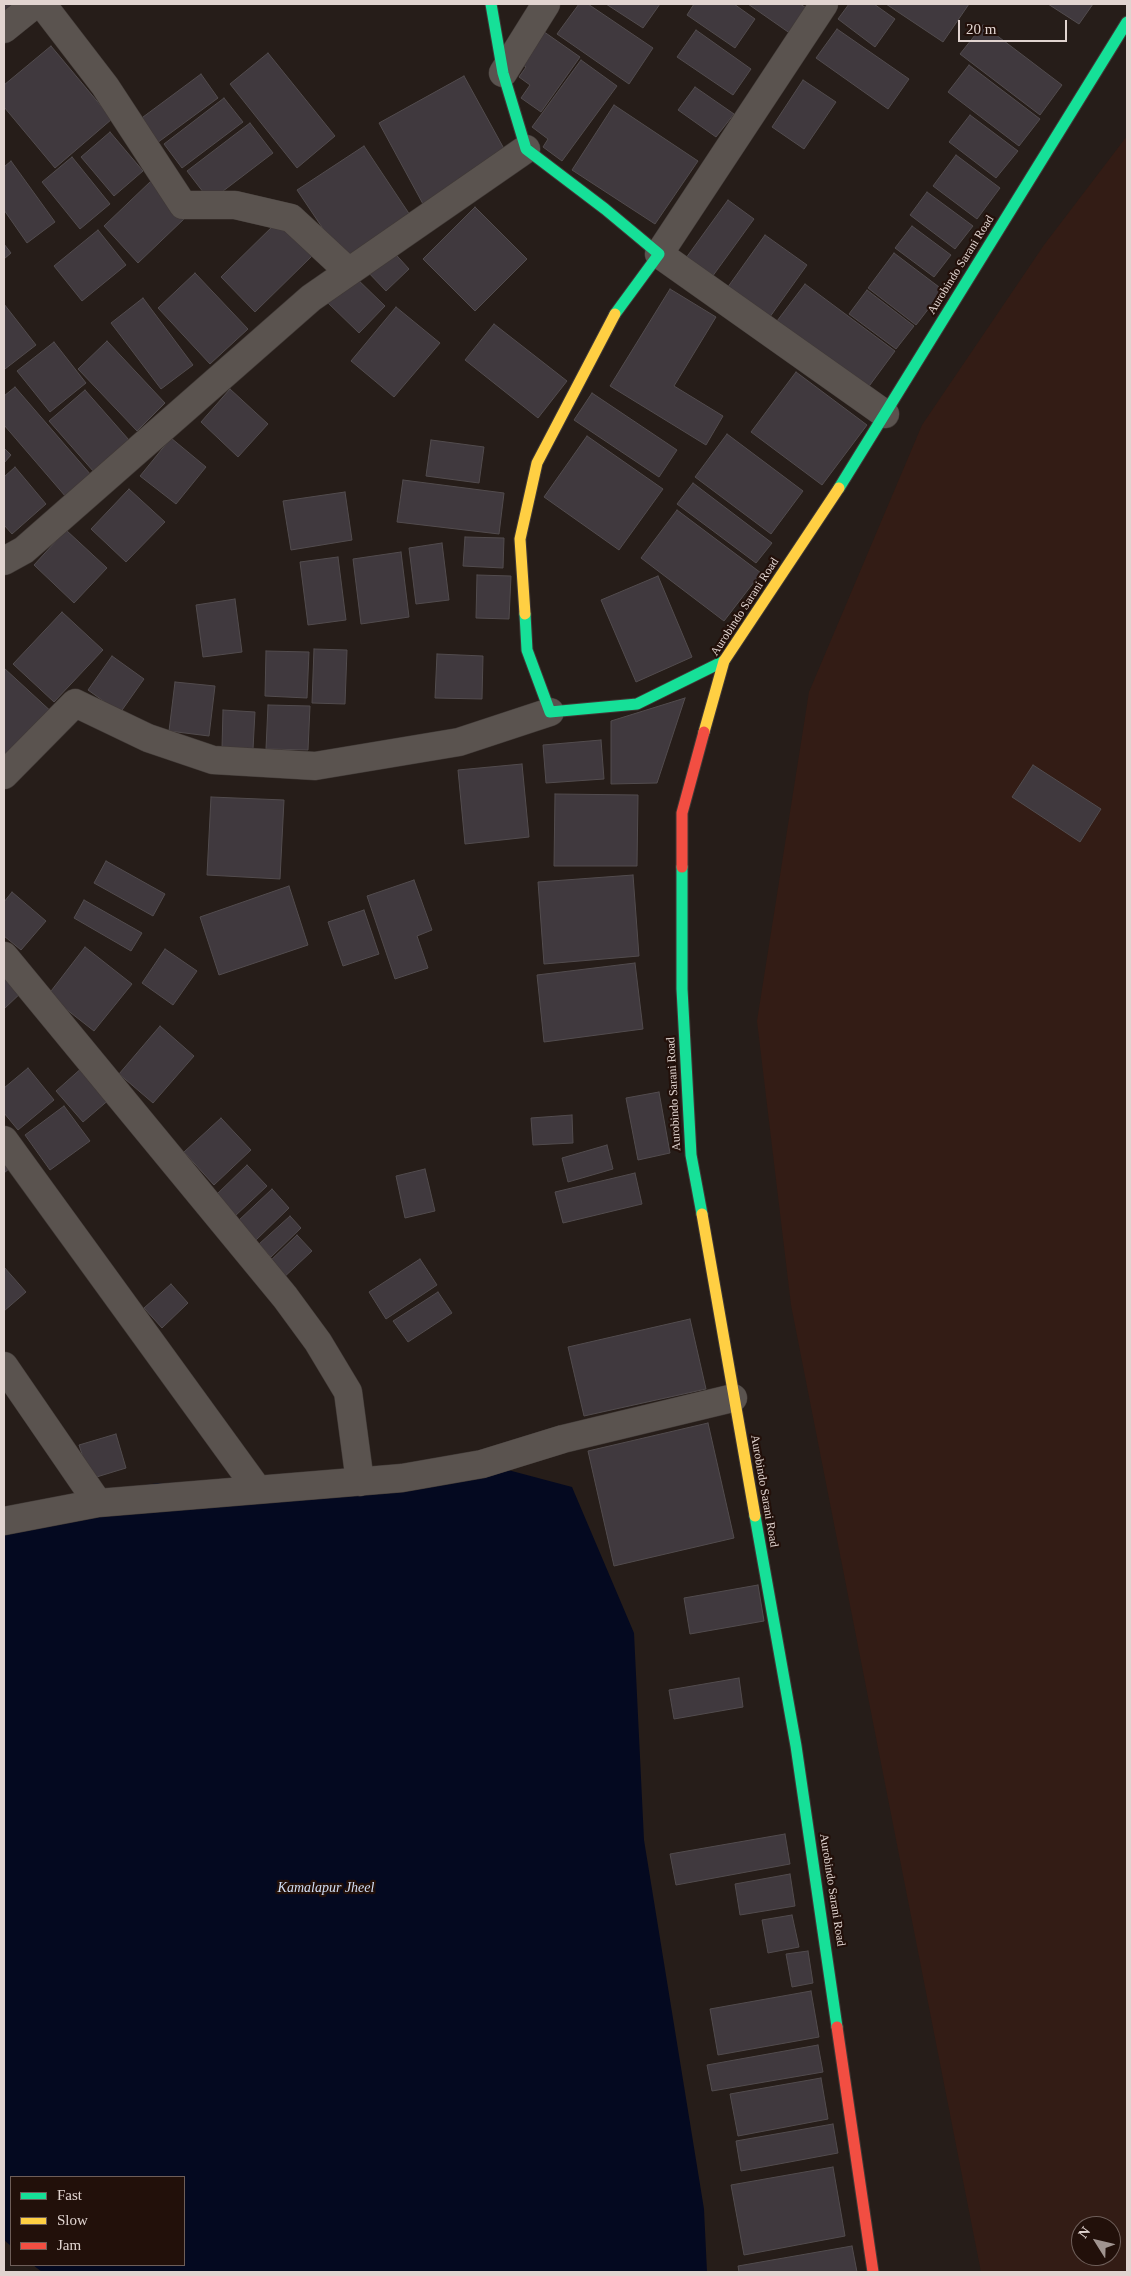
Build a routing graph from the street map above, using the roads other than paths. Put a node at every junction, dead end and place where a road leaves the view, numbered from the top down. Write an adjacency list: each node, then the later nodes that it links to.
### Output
1 (35, 4): 7 (street)
2 (42, 4): 11 (street)
3 (491, 4): 8 (street)
4 (546, 4): 8 (street)
5 (824, 4): 10 (street)
6 (1127, 22): 12 (street, Aurobindo Sarani Road)
7 (4, 29)
8 (503, 73): 9 (street)
9 (526, 149): 10 (street); 11 (street)
10 (659, 254): 12 (street); 15 (street)
11 (348, 271): 13 (street)
12 (885, 414): 14 (street, Aurobindo Sarani Road)
13 (4, 561)
14 (724, 661): 15 (street); 20 (street, Aurobindo Sarani Road)
15 (550, 712): 16 (street)
16 (4, 775)
17 (4, 956): 21 (street)
18 (4, 1140): 22 (street)
19 (4, 1366): 23 (street)
20 (734, 1398): 21 (street); 25 (street, Aurobindo Sarani Road)
21 (360, 1482): 22 (street)
22 (258, 1490): 23 (street)
23 (98, 1503): 24 (street)
24 (4, 1521)
25 (873, 2272)

